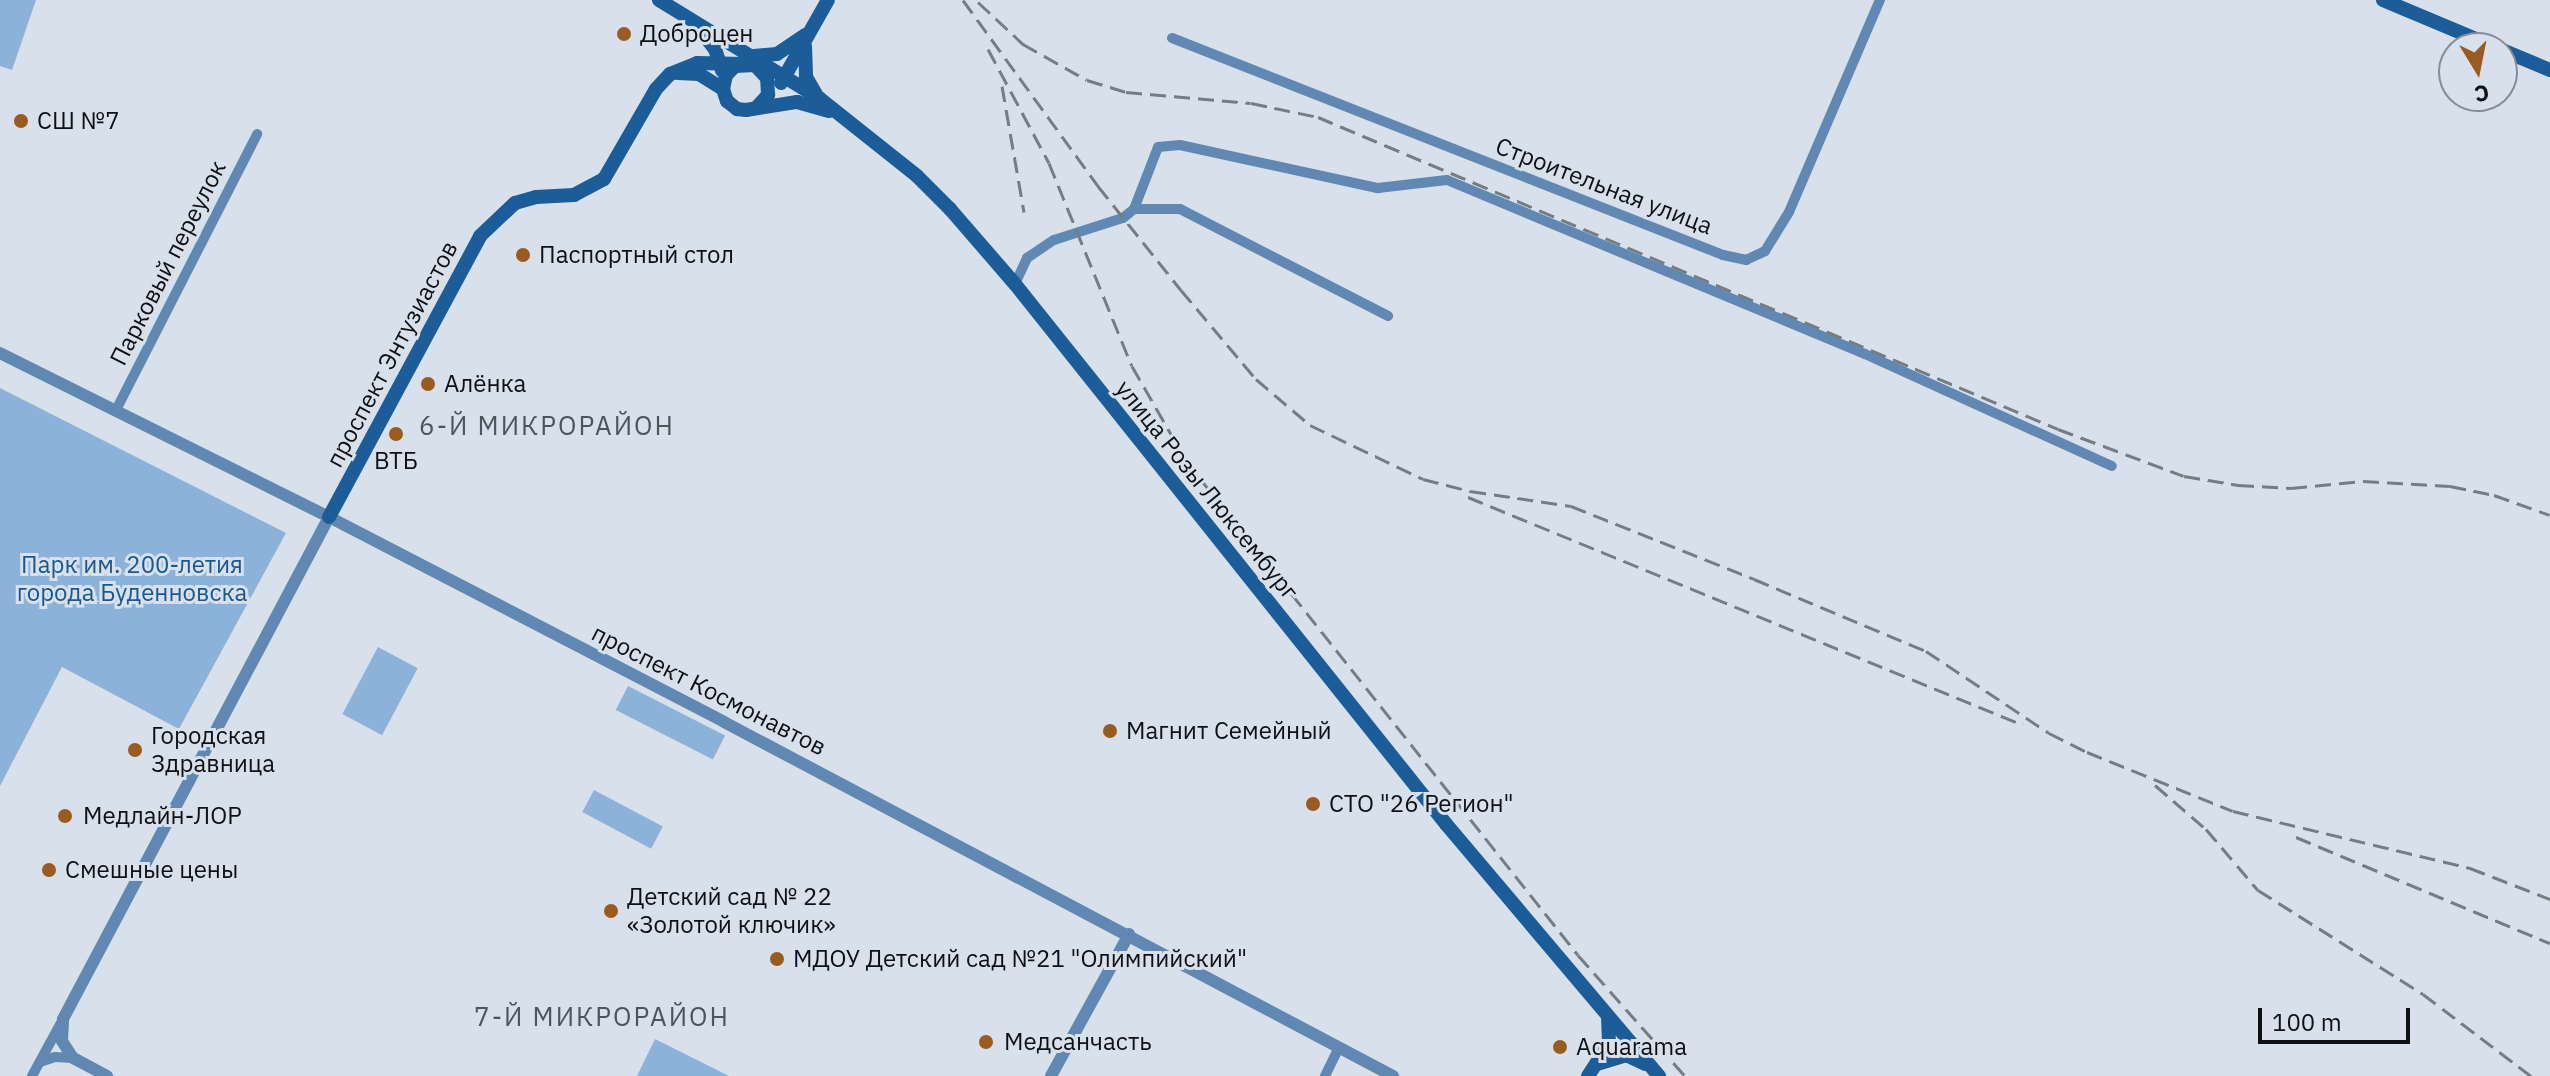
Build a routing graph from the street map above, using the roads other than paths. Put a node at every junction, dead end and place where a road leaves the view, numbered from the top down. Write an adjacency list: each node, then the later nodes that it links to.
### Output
1 (659, 0): 5 (main road, улица Розы Люксембург)
2 (828, 0): 7 (main road)
3 (1880, 0): 8 (street, Строительная улица)
4 (2383, 0): 6 (main road)
5 (692, 21): 10 (main road, улица Розы Люксембург); 11 (main road)
6 (2459, 32)
7 (807, 36): 10 (main road); 14 (main road); 16 (main road)
8 (1172, 38)
9 (2518, 57): 12 (main road)
10 (749, 60): 11 (main road); 14 (main road, улица Розы Люксембург); 15 (main road); 17 (main road)
11 (720, 62): 13 (main road); 15 (main road)
12 (2550, 70)
13 (670, 74): 15 (main road); 26 (main road, проспект Энтузиастов)
14 (786, 77): 16 (main road, улица Розы Люксембург); 17 (main road)
15 (723, 87): 17 (main road)
16 (819, 98): 18 (main road, улица Розы Люксембург)
17 (761, 103): 18 (main road)
18 (837, 115): 21 (main road, улица Розы Люксембург)
19 (257, 134): 24 (street, Парковый переулок)
20 (1134, 209): 21 (street); 22 (street); 25 (street)
21 (1015, 284): 28 (main road, улица Розы Люксембург)
22 (1388, 316)
23 (0, 353): 24 (street, проспект Космонавтов)
24 (116, 410): 26 (street, проспект Космонавтов)
25 (2112, 466)
26 (329, 517): 27 (street, проспект Космонавтов); 29 (street)
27 (1129, 934): 30 (street, проспект Космонавтов); 37 (street)
28 (1608, 1017): 33 (main road); 34 (main road, улица Розы Люксембург)
29 (63, 1019): 31 (street); 32 (street)
30 (1339, 1047): 38 (street); 39 (street, проспект Космонавтов)
31 (73, 1058): 32 (street); 36 (street)
32 (39, 1062): 35 (street)
33 (1593, 1070): 34 (main road)
34 (1655, 1073)
35 (32, 1076)
36 (107, 1076)
37 (1051, 1076)
38 (1325, 1076)
39 (1393, 1076)

